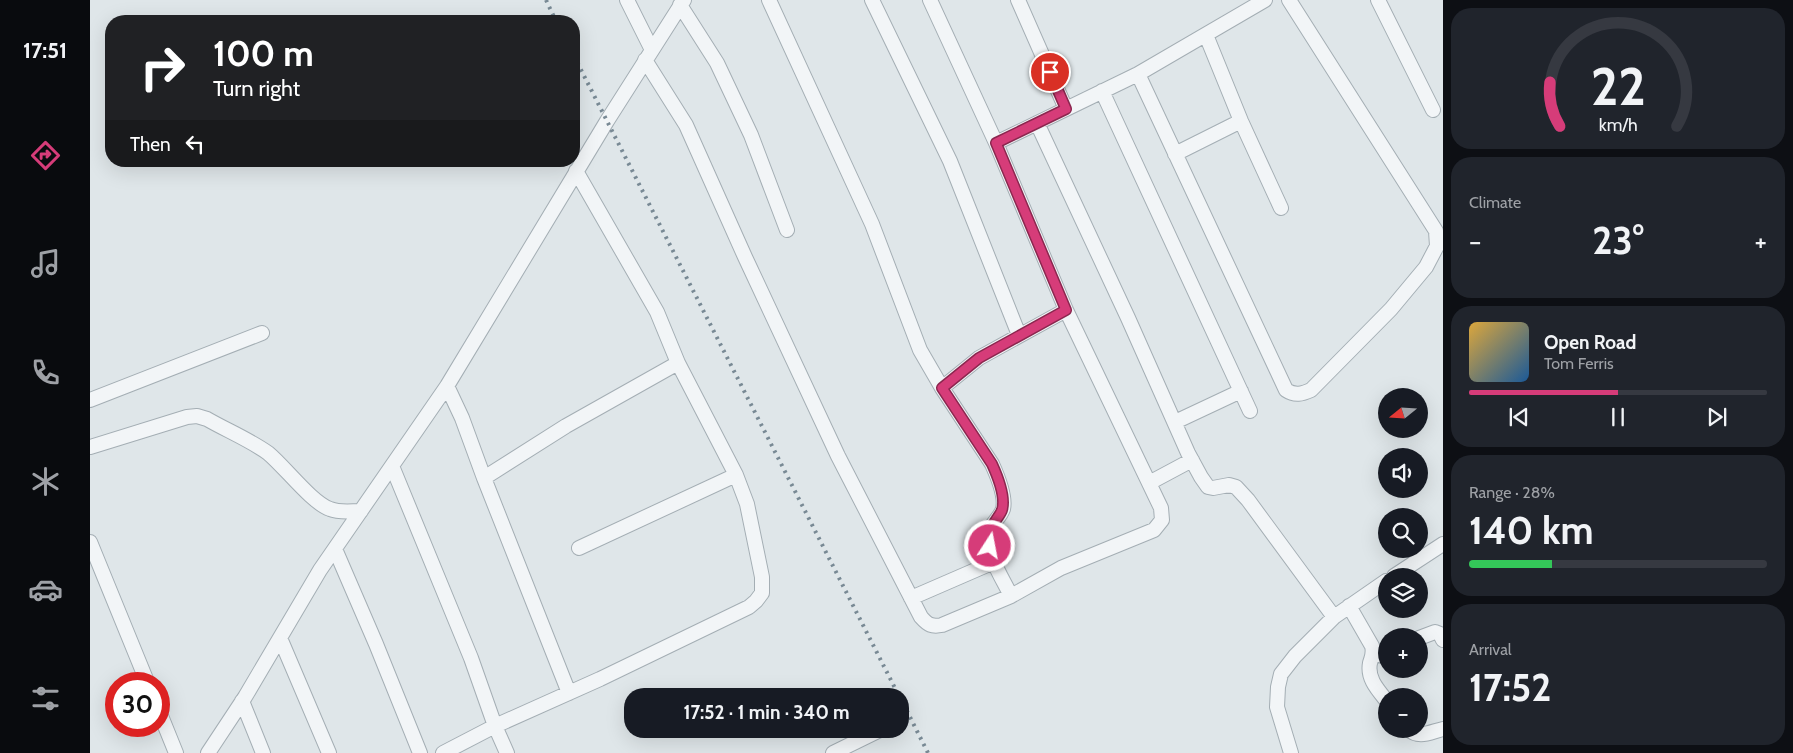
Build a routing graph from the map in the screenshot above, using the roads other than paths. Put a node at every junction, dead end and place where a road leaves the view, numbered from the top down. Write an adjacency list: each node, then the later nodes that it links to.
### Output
1 (627, 0): 11 (street)
2 (769, 0): 30 (street)
3 (872, 0): 27 (street)
4 (930, 0): 18 (street)
5 (1018, 0): 14 (street)
6 (1265, 0): 10 (street)
7 (1289, 0): 19 (street)
8 (1378, 0): 15 (street)
9 (682, 3): 11 (street); 24 (street)
10 (1206, 35): 12 (street); 16 (street)
11 (649, 55): 20 (street); 50 (street)
12 (1138, 74): 13 (street); 19 (street)
13 (1102, 91): 14 (street); 31 (street)
14 (1066, 109): 17 (street)
15 (1433, 110)
16 (1241, 121): 19 (street); 23 (street)
17 (1037, 123): 18 (street); 34 (street)
18 (996, 143): 25 (street)
19 (1175, 154)
20 (580, 165)
21 (579, 167): 22 (street)
22 (576, 171): 28 (street); 29 (street)
23 (1281, 208)
24 (787, 230)
25 (1066, 310): 27 (street); 40 (street)
26 (262, 333): 32 (street)
27 (1019, 335): 30 (street)
28 (678, 363): 38 (street); 39 (street)
29 (447, 386): 37 (street); 39 (street)
30 (942, 388): 46 (street)
31 (1241, 391): 33 (street); 34 (street)
32 (90, 400)
33 (1250, 410)
34 (1175, 422): 36 (street)
35 (90, 447): 41 (street)
36 (1192, 460): 40 (street); 52 (street)
37 (392, 466): 41 (street); 62 (street)
38 (736, 475): 44 (street); 60 (street)
39 (484, 478): 60 (street)
40 (1149, 483): 49 (street)
41 (361, 511): 45 (street)
42 (90, 542): 58 (street)
43 (1443, 544): 47 (street)
44 (579, 548)
45 (335, 549): 54 (street); 71 (street)
46 (994, 562): 49 (street); 50 (street)
47 (1406, 568)
48 (1378, 586): 51 (street)
49 (1011, 596): 50 (street)
50 (911, 598)
51 (1349, 606): 52 (street); 56 (street)
52 (1334, 617): 75 (street)
53 (1428, 635): 55 (street)
54 (280, 638): 61 (street); 70 (street)
55 (1443, 640)
56 (1378, 652)
57 (1378, 656): 59 (street)
58 (143, 672)
59 (1378, 689)
60 (570, 693): 62 (street)
61 (242, 701): 68 (street); 69 (street)
62 (495, 726): 72 (street); 73 (street)
63 (1443, 729): 64 (street)
64 (1428, 733)
65 (170, 737): 67 (street)
66 (864, 738): 74 (street)
67 (176, 753)
68 (208, 753)
69 (263, 753)
70 (329, 753)
71 (420, 753)
72 (443, 753)
73 (507, 753)
74 (833, 753)
75 (1291, 753)

